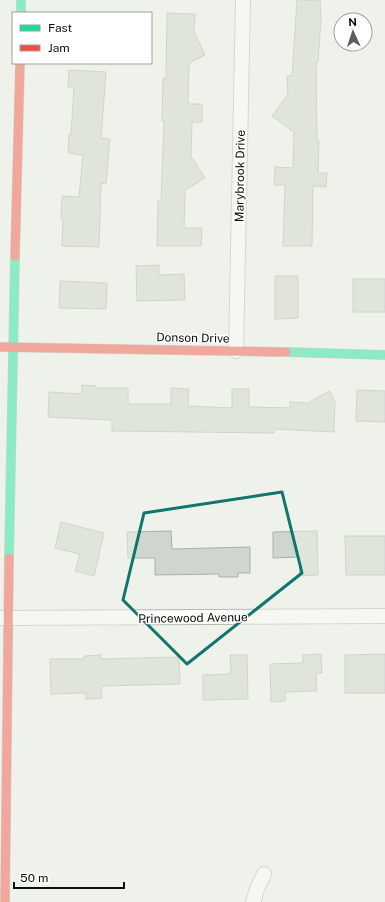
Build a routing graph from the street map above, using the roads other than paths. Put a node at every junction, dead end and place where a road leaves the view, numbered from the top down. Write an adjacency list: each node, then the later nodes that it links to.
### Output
1 (21, 0): 3 (street)
2 (243, 0): 7 (street, Marybrook Drive)
3 (21, 12)
4 (20, 64): 5 (street)
5 (14, 347): 6 (street, Donson Drive); 7 (street, Donson Drive); 10 (street)
6 (0, 348)
7 (236, 351): 8 (street, Donson Drive)
8 (385, 355)
9 (385, 616): 10 (street, Princewood Avenue)
10 (5, 618): 12 (street)
11 (264, 874): 13 (street)
12 (4, 902)
13 (253, 902)

